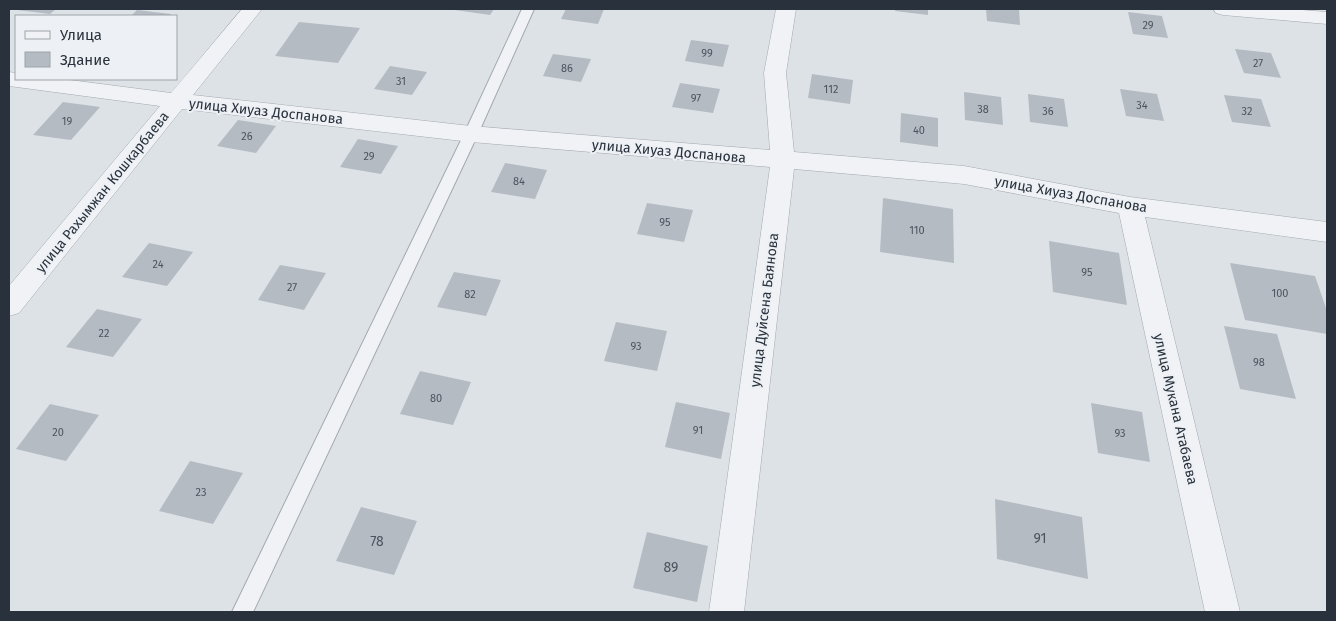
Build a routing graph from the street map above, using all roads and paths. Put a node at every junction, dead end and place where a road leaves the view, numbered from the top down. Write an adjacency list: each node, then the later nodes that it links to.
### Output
1 (252, 9): 7 (street, улица Рахымжан Кошкарбаева)
2 (528, 9): 8 (lane)
3 (786, 9): 9 (street, улица Дуйсена Баянова)
4 (1223, 9): 5 (street)
5 (1327, 18)
6 (17, 80): 7 (street, улица Хиуаз Доспанова)
7 (176, 101): 8 (street, улица Хиуаз Доспанова); 12 (street, улица Рахымжан Кошкарбаева)
8 (470, 134): 9 (street, улица Хиуаз Доспанова); 13 (lane)
9 (783, 161): 10 (street, улица Хиуаз Доспанова); 14 (street, улица Дуйсена Баянова)
10 (1130, 206): 11 (street, улица Хиуаз Доспанова); 15 (street, улица Мукана Атабаева)
11 (1327, 232)
12 (9, 305)
13 (242, 612)
14 (727, 612)
15 (1223, 612)

